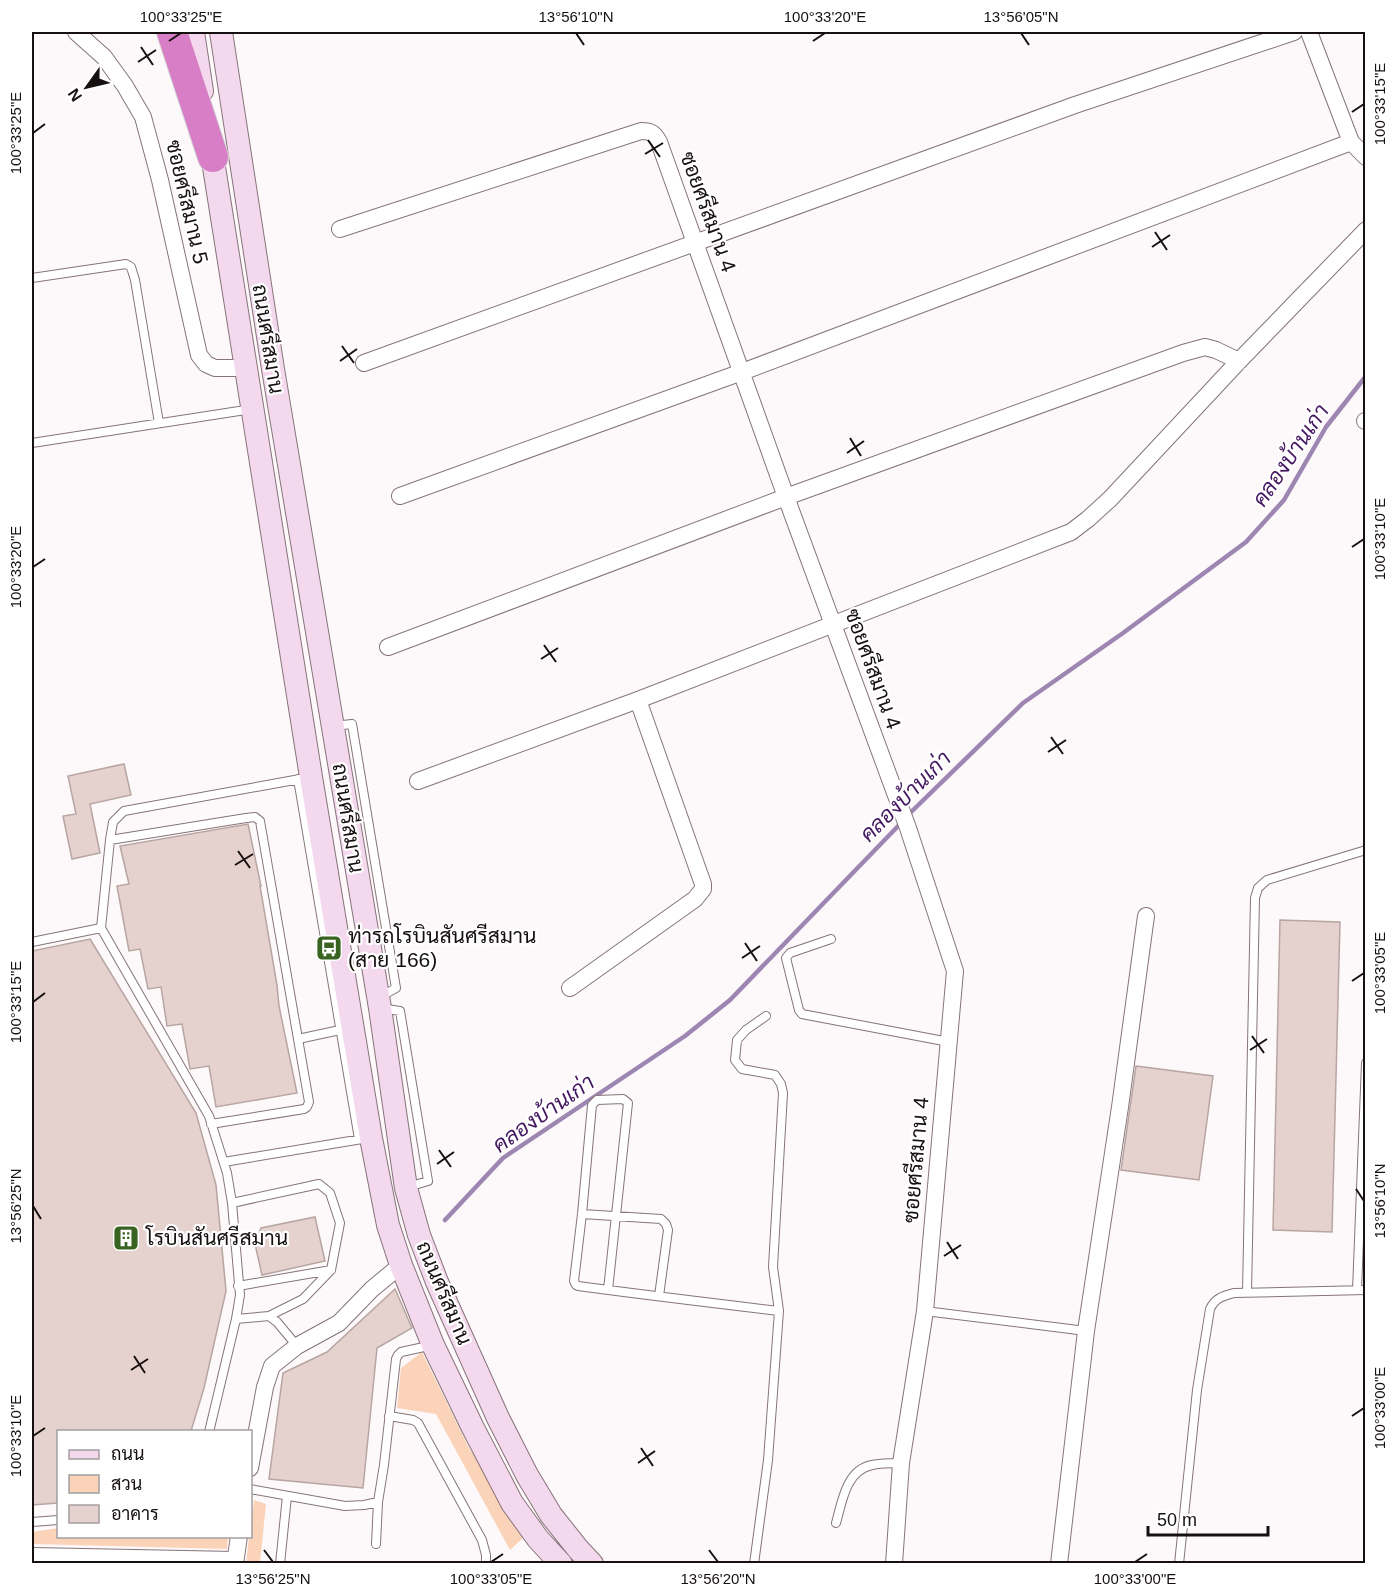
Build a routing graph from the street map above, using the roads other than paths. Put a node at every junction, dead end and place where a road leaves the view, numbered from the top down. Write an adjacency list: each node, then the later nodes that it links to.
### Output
1 (76, 32): 16 (street, ซอยศรีสมาน 5)
2 (172, 32): 9 (highway)
3 (193, 32): 9 (main road, ถนนศรีสมาน)
4 (221, 32): 77 (main road, ถนนศรีสมาน)
5 (1294, 32): 12 (street)
6 (1309, 32): 7 (street)
7 (1351, 142): 8 (street); 17 (street)
8 (1365, 157)
9 (213, 158): 16 (main road, ถนนศรีสมาน)
10 (339, 229): 12 (street, ซอยศรีสมาน 4)
11 (1365, 230): 14 (street)
12 (695, 243): 15 (street); 17 (street, ซอยศรีสมาน 4)
13 (32, 278): 19 (lane)
14 (1239, 361): 22 (street); 23 (street)
15 (364, 363)
16 (246, 368): 18 (main road, ถนนศรีสมาน)
17 (742, 372): 21 (street); 22 (street, ซอยศรีสมาน 4)
18 (252, 409): 19 (lane); 26 (main road, ถนนศรีสมาน)
19 (159, 423): 20 (lane)
20 (32, 443)
21 (399, 496)
22 (786, 497): 23 (street, ซอยศรีสมาน 4); 24 (street)
23 (833, 624): 25 (street); 38 (street, ซอยศรีสมาน 4)
24 (388, 647)
25 (638, 700): 27 (street); 34 (street)
26 (304, 778): 28 (lane); 36 (lane); 41 (main road, ถนนศรีสมาน)
27 (418, 781)
28 (110, 840): 31 (lane); 37 (lane)
29 (1365, 850): 51 (lane)
30 (1146, 916): 57 (street)
31 (101, 928): 33 (lane); 40 (lane)
32 (831, 939): 38 (lane)
33 (32, 942)
34 (570, 988)
35 (766, 1016): 53 (lane)
36 (340, 1030): 37 (lane); 41 (lane)
37 (298, 1039): 40 (lane)
38 (949, 1042): 54 (street, ซอยศรีสมาน 4)
39 (1365, 1063): 50 (lane)
40 (211, 1124): 42 (lane)
41 (365, 1138): 42 (lane); 46 (main road, ถนนศรีสมาน)
42 (224, 1162): 43 (lane)
43 (232, 1203): 47 (lane); 48 (lane)
44 (582, 1214): 45 (lane); 45 (lane); 49 (lane)
45 (616, 1217): 49 (lane); 52 (lane)
46 (401, 1265): 58 (main road, ถนนศรีสมาน); 59 (street)
47 (331, 1270): 48 (lane); 55 (lane)
48 (238, 1286): 56 (lane)
49 (608, 1290): 52 (lane)
50 (1361, 1290): 51 (lane)
51 (1247, 1292): 81 (lane)
52 (659, 1296): 53 (lane)
53 (780, 1311): 78 (lane)
54 (926, 1311): 57 (lane); 63 (street, ซอยศรีสมาน 4)
55 (269, 1316): 56 (lane); 59 (lane)
56 (236, 1319): 61 (lane)
57 (1086, 1331): 80 (street)
58 (433, 1345): 60 (lane); 76 (main road, ถนนศรีสมาน)
59 (297, 1346): 62 (street)
60 (389, 1416): 66 (lane); 75 (lane)
61 (209, 1430)
62 (252, 1457)
63 (901, 1462): 69 (lane); 79 (street, ซอยศรีสมาน 4)
64 (252, 1489): 65 (lane)
65 (287, 1496): 66 (lane); 74 (lane)
66 (378, 1502): 71 (lane)
67 (57, 1521): 68 (lane)
68 (32, 1522)
69 (836, 1523)
70 (239, 1538): 73 (street)
71 (376, 1544)
72 (32, 1556): 73 (street)
73 (235, 1562)
74 (280, 1563)
75 (486, 1563)
76 (561, 1563)
77 (592, 1563)
78 (754, 1563)
79 (894, 1563)
80 (1059, 1563)
81 (1179, 1563)

